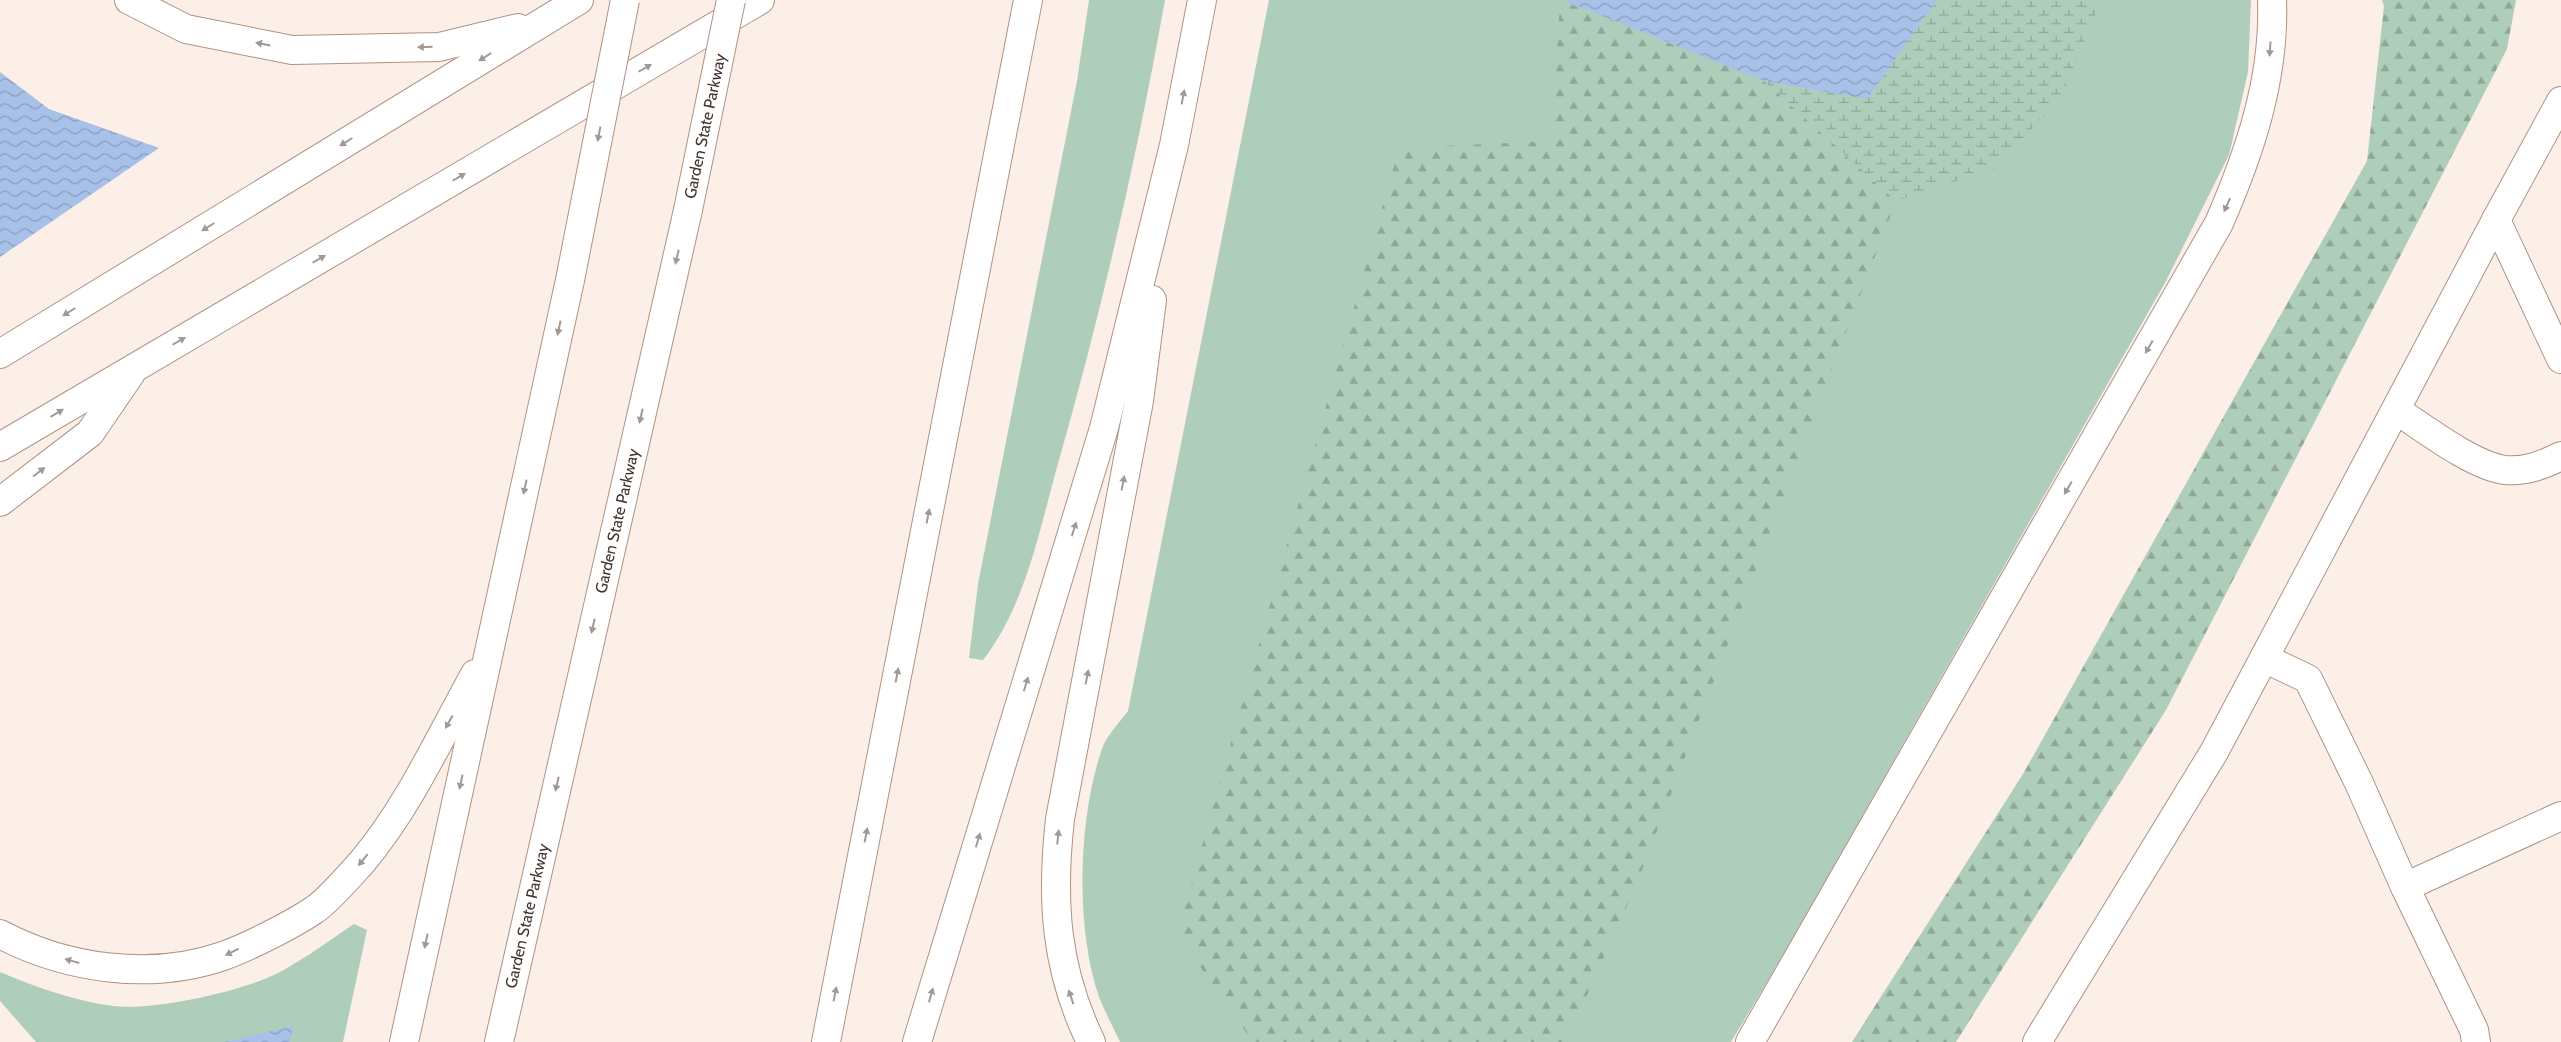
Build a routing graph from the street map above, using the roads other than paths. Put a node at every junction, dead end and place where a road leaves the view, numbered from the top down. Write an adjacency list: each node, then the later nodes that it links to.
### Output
1 (129, 0): 9 (main road, one-way to 1)
2 (579, 0): 9 (main road)
3 (626, 0): 20 (main road, one-way to 20, bridge)
4 (731, 0): 26 (main road, Garden State Parkway, one-way to 26, bridge)
5 (760, 0): 15 (main road, one-way to 5)
6 (1202, 0): 11 (main road, one-way to 6)
7 (2272, 0): 30 (main road, one-way to 30)
8 (1027, 1): 27 (main road, one-way to 8)
9 (541, 22): 13 (main road, one-way to 13)
10 (2561, 101): 12 (main road)
11 (1174, 144): 28 (main road, one-way to 11); 29 (main road, one-way to 11)
12 (2496, 220): 14 (main road); 16 (main road)
13 (0, 354)
14 (2561, 359)
15 (137, 365): 17 (main road, one-way to 15); 19 (main road, one-way to 15)
16 (2396, 410): 18 (main road); 21 (main road)
17 (0, 447)
18 (2561, 456)
19 (0, 502)
20 (490, 649): 24 (main road, one-way to 24); 25 (main road, one-way to 25)
21 (2264, 658): 23 (main road); 31 (main road)
22 (2561, 816): 23 (main road)
23 (2405, 887): 32 (main road)
24 (0, 934)
25 (404, 1042)
26 (499, 1042)
27 (826, 1042)
28 (917, 1042)
29 (1091, 1042)
30 (1750, 1042)
31 (2037, 1042)
32 (2476, 1042)

